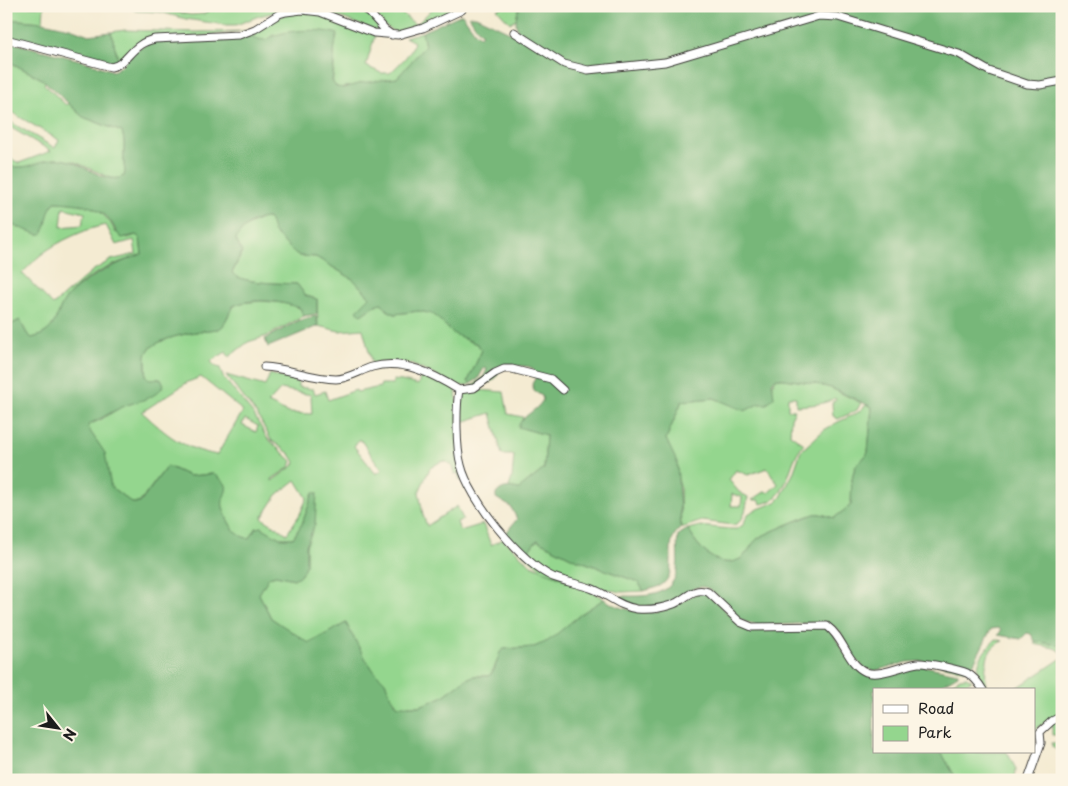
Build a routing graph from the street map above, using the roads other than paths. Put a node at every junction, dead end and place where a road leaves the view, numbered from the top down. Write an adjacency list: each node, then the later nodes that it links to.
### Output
1 (363, 6): 4 (street)
2 (381, 6): 4 (street)
3 (462, 10): 6 (street)
4 (371, 14): 6 (street)
5 (514, 32): 8 (street)
6 (392, 35): 7 (street)
7 (6, 39)
8 (1062, 81)
9 (264, 367): 10 (street)
10 (458, 390): 11 (street); 12 (street)
11 (563, 390)
12 (981, 688)
13 (1062, 716): 14 (street)
14 (1038, 733): 15 (street)
15 (1028, 780)

